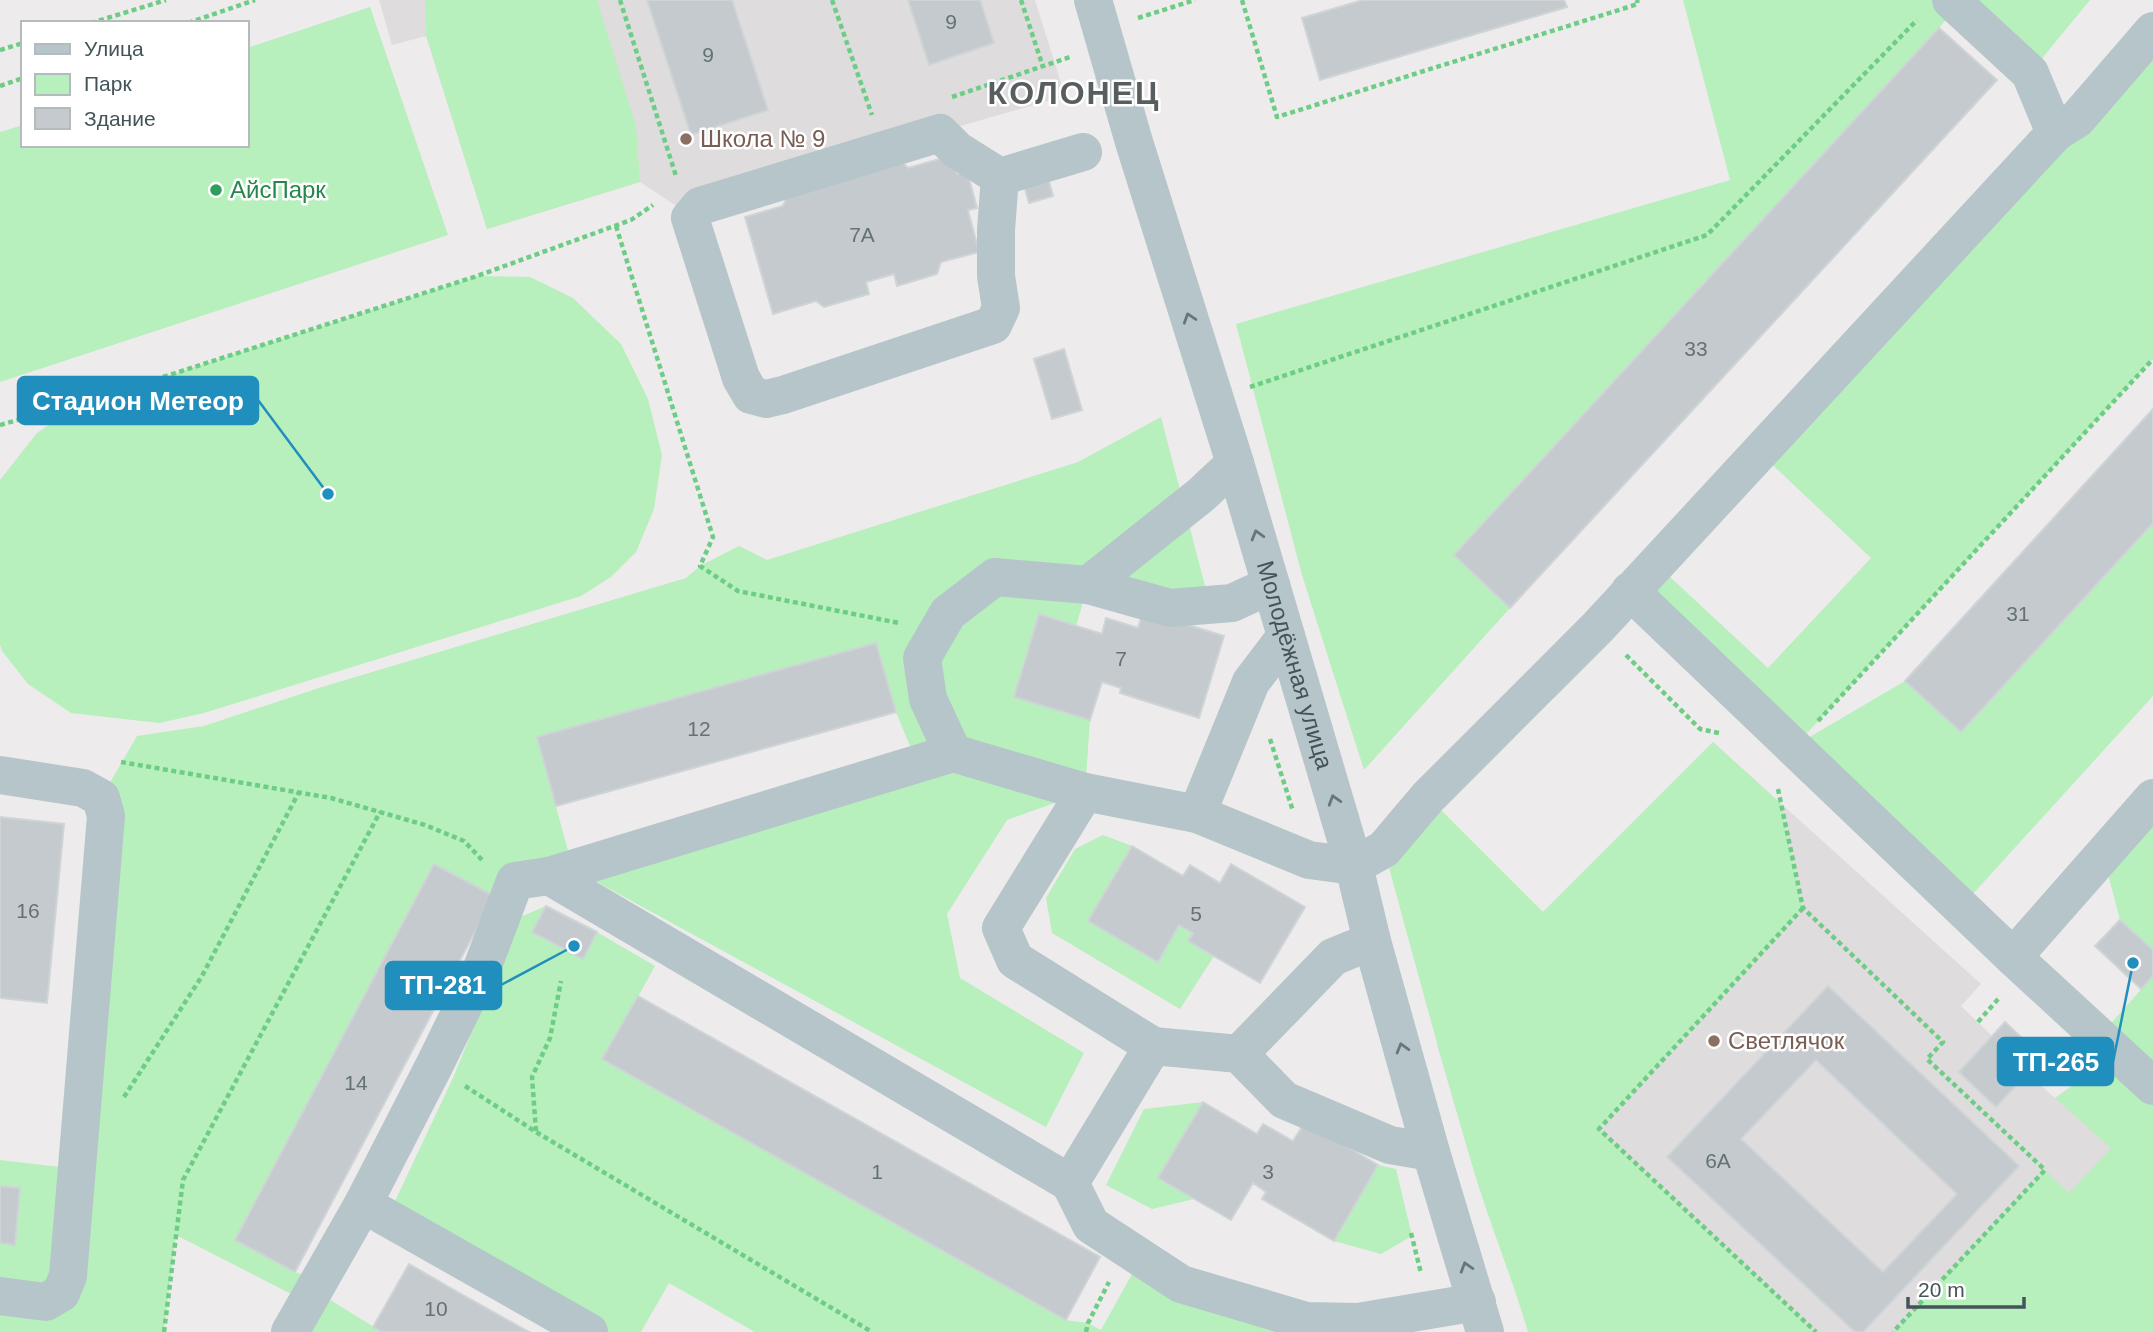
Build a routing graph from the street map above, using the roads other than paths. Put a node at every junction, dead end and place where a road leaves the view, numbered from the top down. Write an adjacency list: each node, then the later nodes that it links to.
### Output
1 (1093, 0): 7 (street, Молодёжная улица, one-way to 1)
2 (1951, 0): 4 (street)
3 (2153, 31): 4 (street)
4 (2055, 133): 10 (street)
5 (1083, 152): 6 (street)
6 (1000, 177): 6 (street)
7 (1235, 463): 8 (street); 9 (street, Молодёжная улица, one-way to 7)
8 (1088, 585): 9 (street); 12 (street)
9 (1271, 585): 11 (street, Молодёжная улица)
10 (1630, 591): 17 (street); 20 (street)
11 (1286, 636): 16 (street); 17 (street, Молодёжная улица, one-way to 11)
12 (953, 753): 14 (street); 18 (street)
13 (0, 775): 27 (street)
14 (1085, 792): 16 (street); 21 (street)
15 (2153, 798): 20 (street)
16 (1197, 814): 17 (street)
17 (1354, 866): 19 (street, Молодёжная улица)
18 (532, 879): 25 (street); 26 (street)
19 (1372, 941): 22 (street); 24 (street, Молодёжная улица, one-way to 19)
20 (2013, 957): 23 (street)
21 (1153, 1046): 22 (street); 25 (street)
22 (1239, 1054): 24 (street)
23 (2153, 1086)
24 (1431, 1152): 28 (street, Молодёжная улица, one-way to 24)
25 (1070, 1183): 29 (street)
26 (363, 1205): 30 (street); 31 (street)
27 (0, 1296)
28 (1481, 1317): 29 (street)
29 (1355, 1327)
30 (290, 1332)
31 (589, 1332)

